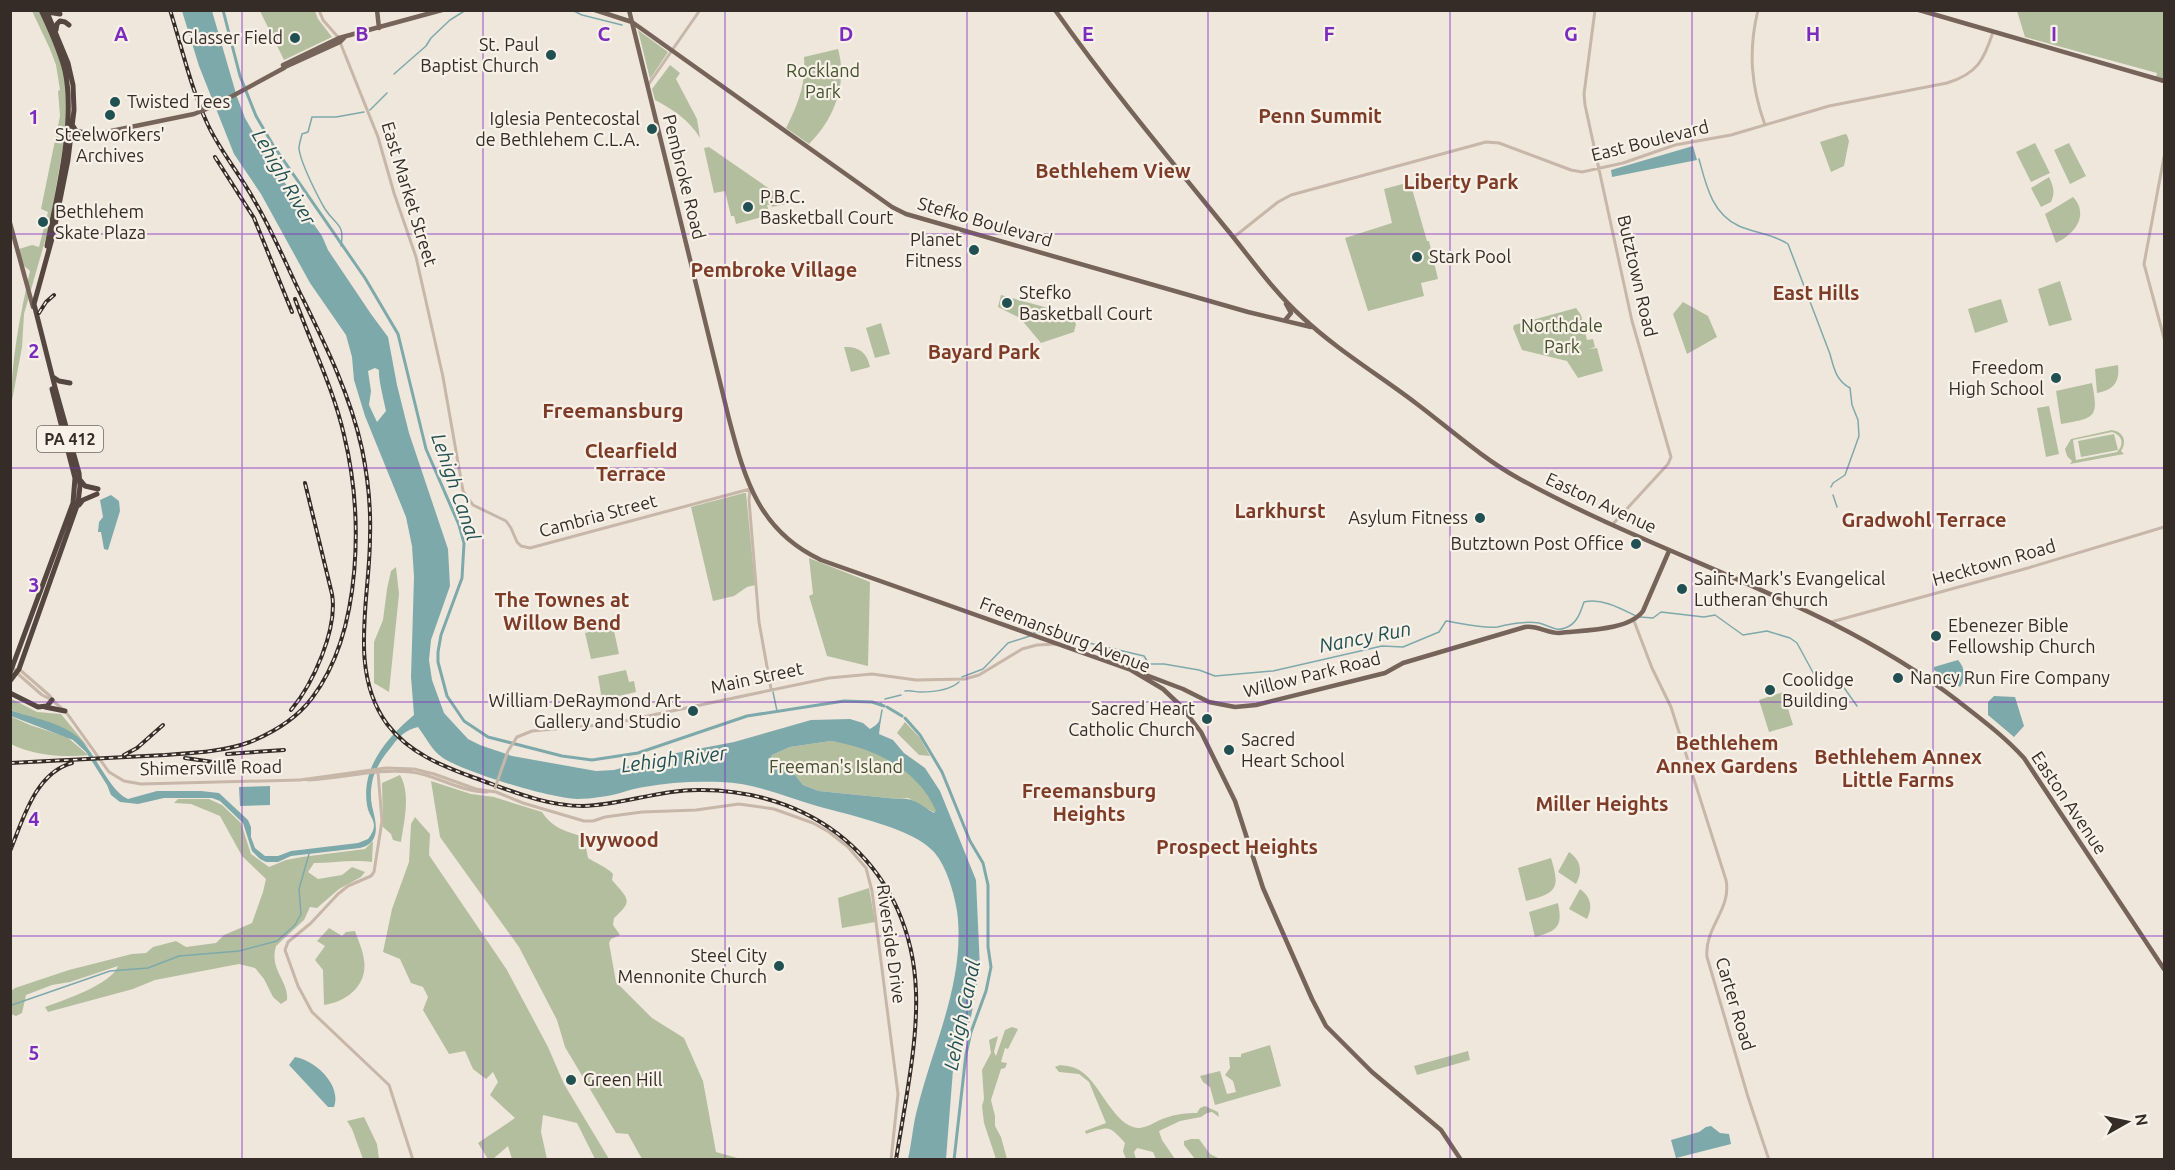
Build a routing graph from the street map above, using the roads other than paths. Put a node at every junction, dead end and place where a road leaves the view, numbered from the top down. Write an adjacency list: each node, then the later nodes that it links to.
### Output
1 (319, 10): 18 (street, East Market Street)
2 (377, 10): 15 (main road)
3 (442, 10): 15 (main road)
4 (595, 10): 13 (main road, Stefko Boulevard)
5 (629, 10): 13 (main road, Pembroke Road)
6 (700, 10): 19 (street)
7 (1055, 10): 29 (main road, Easton Avenue)
8 (1595, 10): 27 (street, Butztown Road)
9 (1758, 10): 23 (street)
10 (1919, 10): 17 (main road)
11 (44, 11): 12 (highway); 16 (highway, PA 412); 25 (highway, PA 412)
12 (60, 14)
13 (632, 22): 19 (main road, Stefko Boulevard); 22 (main road, Pembroke Road)
14 (69, 25): 16 (highway)
15 (379, 28): 18 (main road)
16 (56, 31): 25 (highway, PA 412)
17 (1992, 32): 21 (main road); 23 (street, East Boulevard)
18 (341, 39): 20 (main road); 43 (street, East Market Street)
19 (672, 51): 22 (street); 32 (main road, Stefko Boulevard)
20 (284, 66): 24 (main road, bridge); 25 (main road, bridge)
21 (2164, 81)
22 (648, 86): 39 (main road, Pembroke Road)
23 (1765, 125): 27 (street, East Boulevard)
24 (85, 133): 25 (highway)
25 (73, 135): 31 (highway, PA 412)
26 (2164, 157): 35 (street)
27 (1599, 169): 29 (street, East Boulevard); 41 (street, Butztown Road)
28 (10, 223): 31 (main road)
29 (1234, 237): 30 (main road, Easton Avenue)
30 (1282, 296): 33 (main road); 34 (main road, Easton Avenue)
31 (35, 315): 36 (highway, PA 412); 48 (highway, PA 412)
32 (1277, 319): 33 (main road, Stefko Boulevard); 34 (main road, Stefko Boulevard)
33 (1286, 320): 34 (main road, Stefko Boulevard)
34 (1314, 327): 41 (main road, Easton Avenue)
35 (2164, 338)
36 (51, 373): 37 (highway); 38 (highway, PA 412)
37 (70, 383)
38 (80, 479): 40 (highway, PA 412); 40 (highway)
39 (750, 489): 43 (street, Cambria Street); 47 (main road, Freemansburg Avenue); 51 (street)
40 (75, 512): 48 (highway, PA 412)
41 (1612, 525): 44 (main road, Easton Avenue)
42 (2164, 527): 46 (street, Hecktown Road)
43 (523, 547)
44 (1670, 550): 45 (main road); 46 (main road, Easton Avenue)
45 (1637, 618): 49 (main road, Willow Park Road); 64 (street, Carter Road)
46 (1831, 622): 60 (main road, Easton Avenue)
47 (1058, 644): 49 (main road, Freemansburg Avenue); 51 (street, Main Street)
48 (15, 670): 50 (highway, PA 412); 53 (street, Shimersville Road)
49 (1131, 670): 63 (main road, Freemansburg Avenue)
50 (10, 681)
51 (771, 689): 59 (street, Main Street, bridge)
52 (10, 693): 54 (highway)
53 (52, 700): 54 (highway); 55 (street, Shimersville Road)
54 (43, 707): 55 (highway)
55 (65, 711): 56 (street, Shimersville Road)
56 (379, 772): 57 (street, Shimersville Road); 58 (street); 59 (street, Shimersville Road)
57 (386, 772): 58 (street); 59 (street, Shimersville Road)
58 (378, 781): 61 (street)
59 (494, 791): 62 (street, Riverside Drive)
60 (2164, 969)
61 (413, 1160)
62 (891, 1160)
63 (1461, 1160)
64 (1769, 1160)

